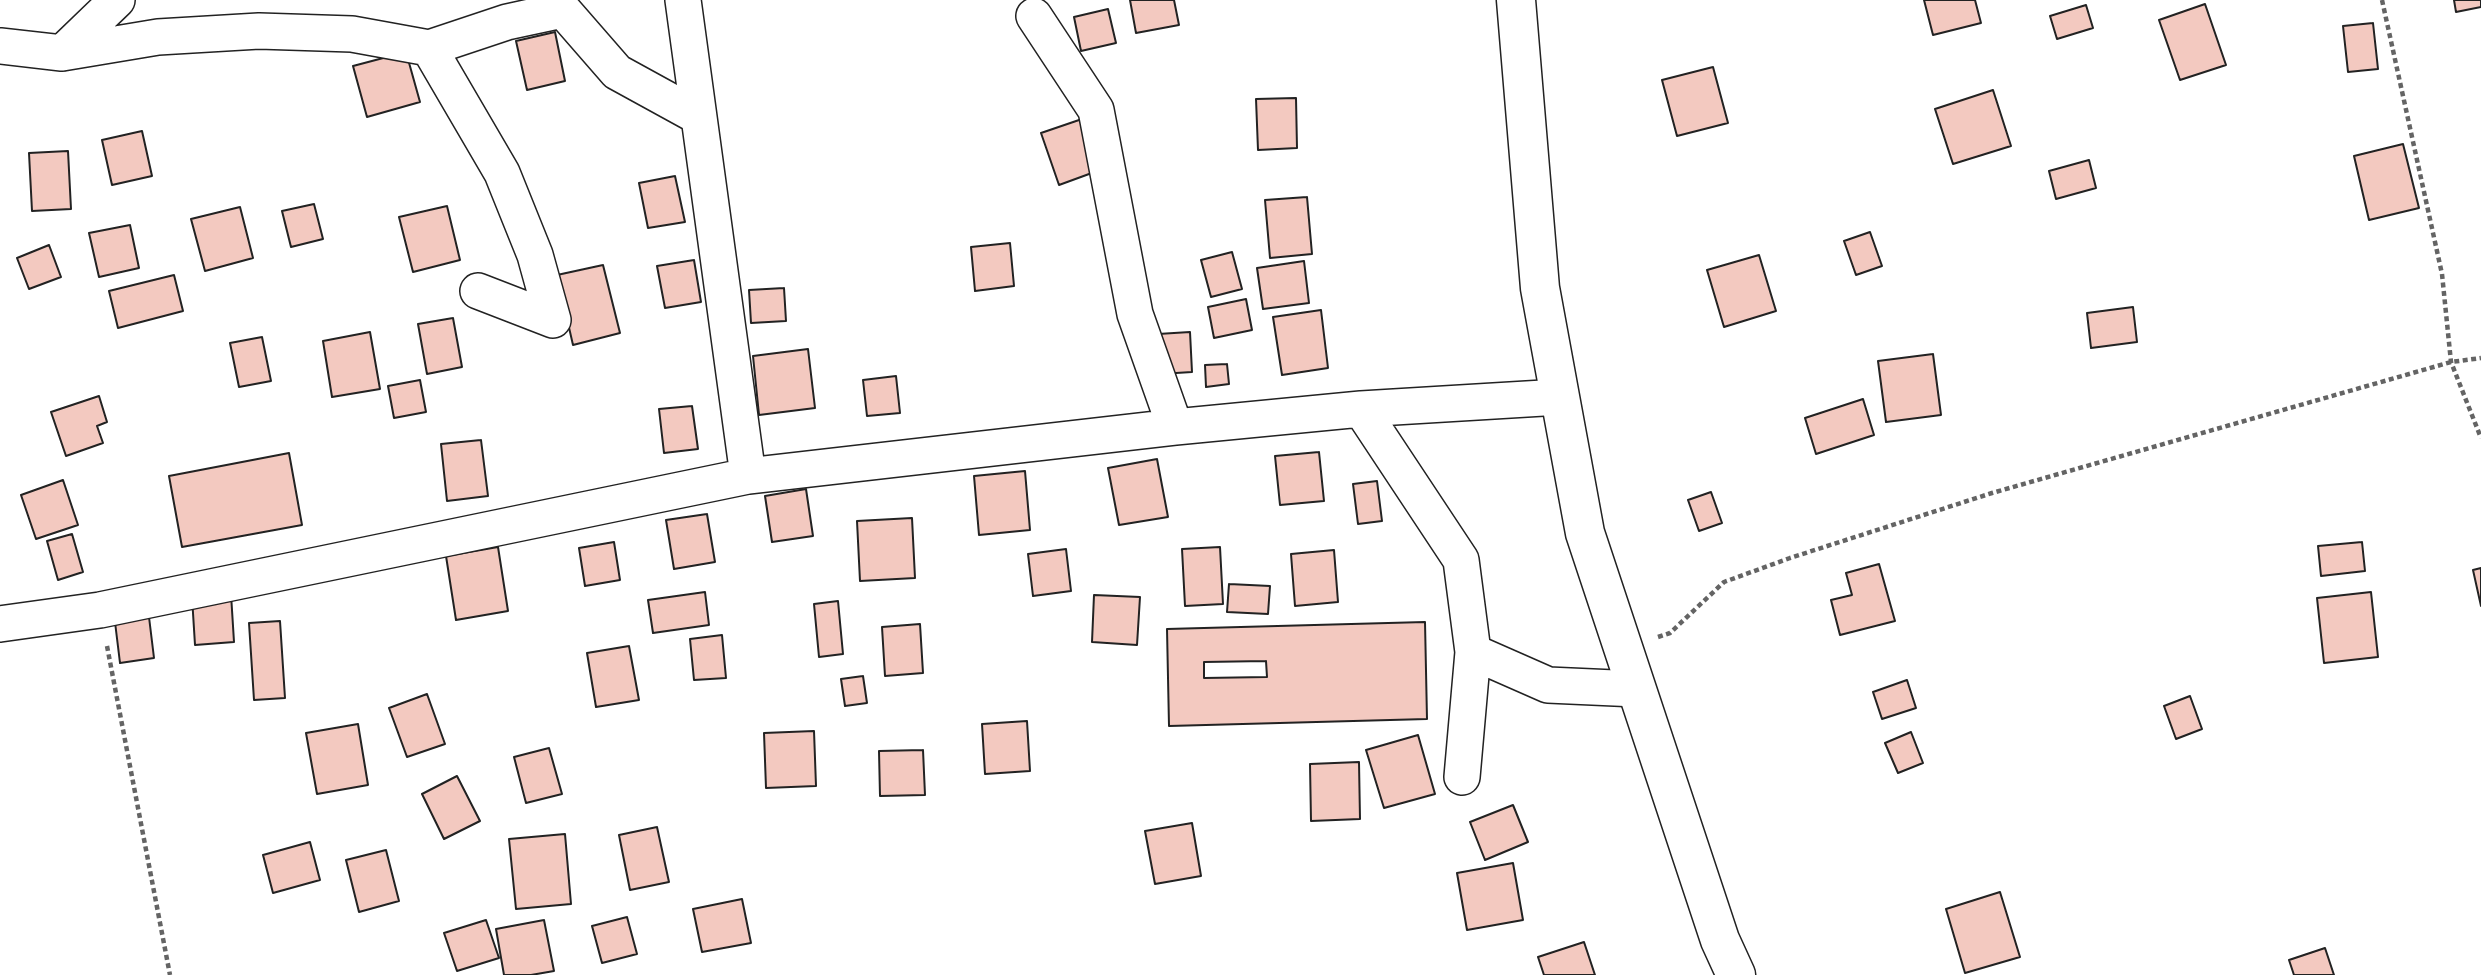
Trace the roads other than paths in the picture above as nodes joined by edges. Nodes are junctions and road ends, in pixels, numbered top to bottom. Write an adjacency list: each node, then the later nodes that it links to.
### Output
1 (117, 0): 7 (street)
2 (683, 0): 8 (street)
3 (1516, 0): 10 (highway)
4 (1026, 5): 12 (street)
5 (0, 46): 7 (street)
6 (429, 48): 7 (street); 8 (street); 9 (street)
7 (62, 53)
8 (699, 117): 13 (street)
9 (478, 292)
10 (1560, 397): 11 (street); 16 (highway)
11 (1361, 409): 12 (street); 15 (street)
12 (1175, 427): 13 (street)
13 (748, 476): 14 (street)
14 (0, 624)
15 (1473, 652): 16 (street); 17 (street)
16 (1637, 689): 18 (highway)
17 (1462, 777)
18 (1736, 975)

